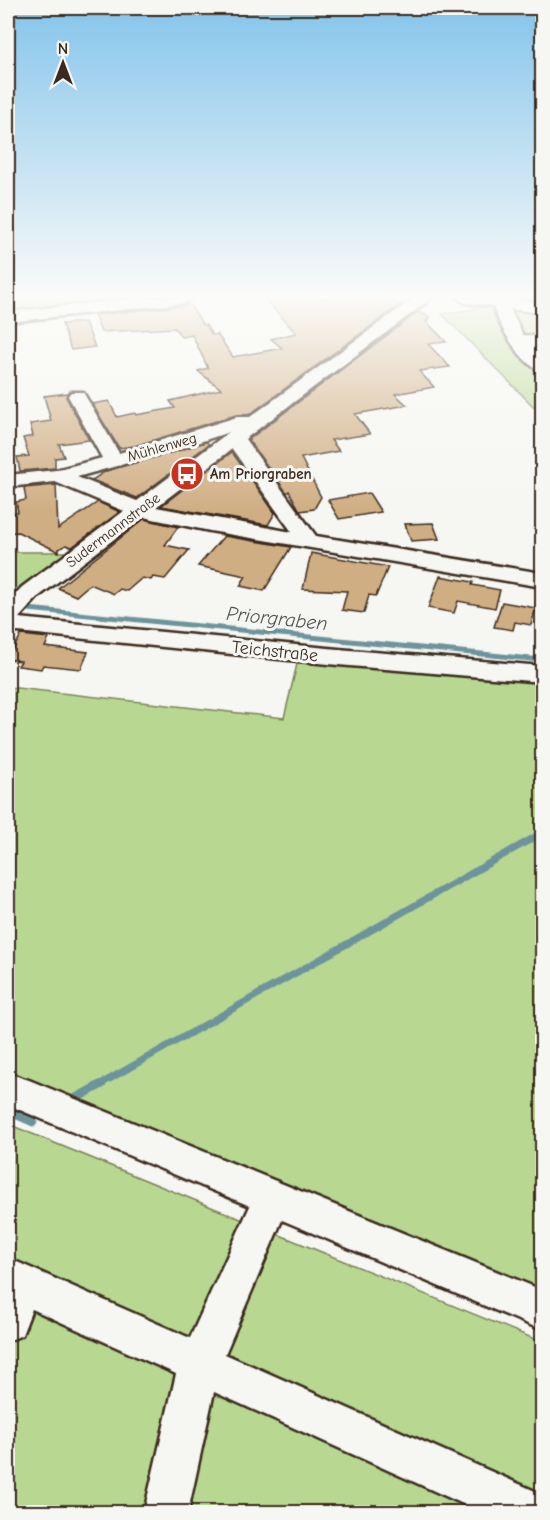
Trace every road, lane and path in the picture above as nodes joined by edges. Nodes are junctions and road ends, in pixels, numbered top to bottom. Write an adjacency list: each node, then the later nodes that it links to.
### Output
1 (327, 369): 3 (street, Sudermannstraße)
2 (77, 396): 5 (street)
3 (266, 414): 4 (street, Sudermannstraße); 5 (street, Mühlenweg)
4 (234, 438): 8 (street, Sudermannstraße); 9 (street)
5 (114, 461): 6 (street, Mühlenweg)
6 (57, 476): 7 (street, Mühlenweg); 8 (street, Mühlenweg)
7 (8, 481)
8 (140, 510): 9 (street); 11 (street, Sudermannstraße)
9 (309, 541): 10 (street)
10 (543, 580)
11 (8, 615)
12 (8, 624): 13 (street, Teichstraße)
13 (543, 674)
14 (8, 1089): 15 (street)
15 (272, 1198): 17 (street); 18 (street)
16 (12, 1294): 18 (street)
17 (543, 1310)
18 (200, 1365): 19 (street); 20 (street)
19 (166, 1512)
20 (531, 1512)

